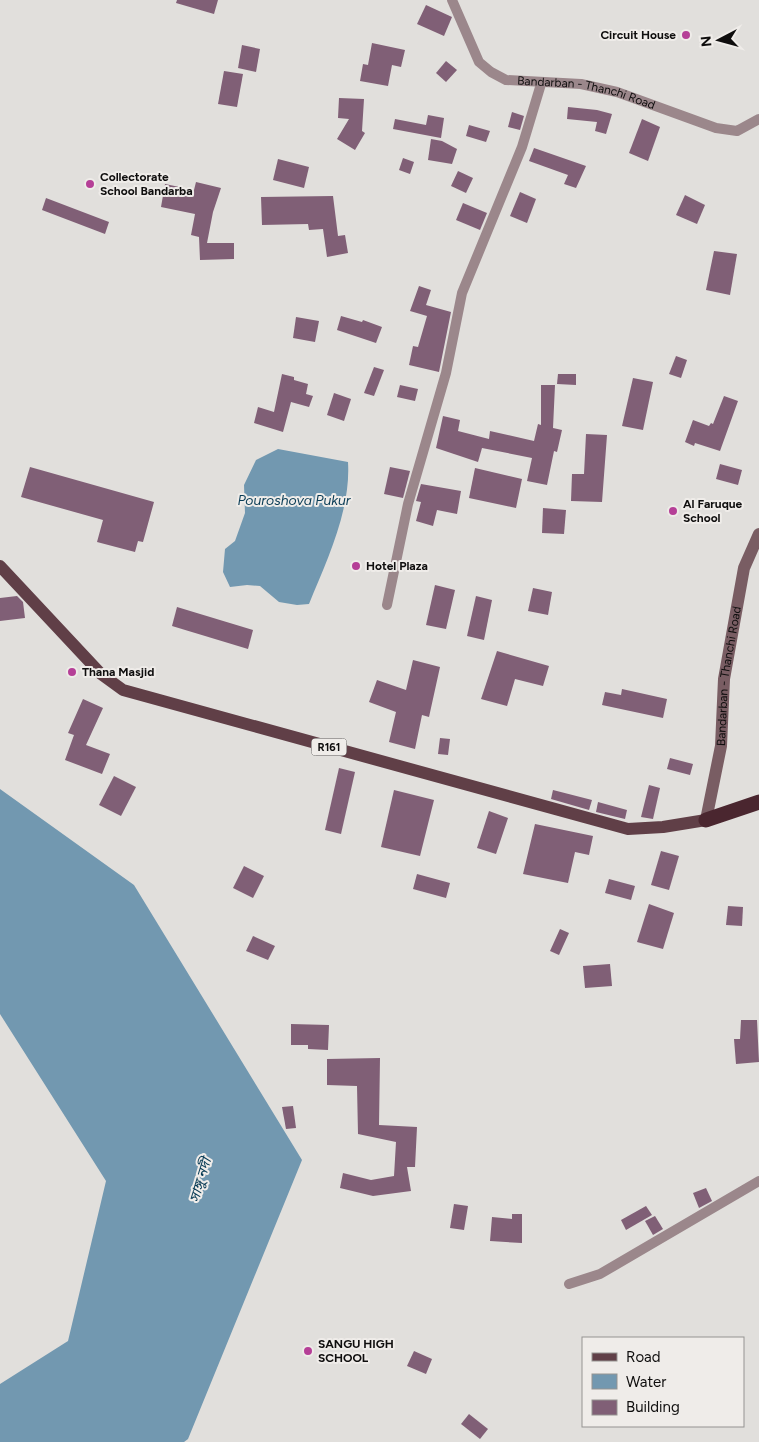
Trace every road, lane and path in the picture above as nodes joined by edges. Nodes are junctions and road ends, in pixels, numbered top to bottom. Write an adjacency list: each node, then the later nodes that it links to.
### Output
1 (452, 0): 2 (street, Bandarban - Thanchi Road)
2 (541, 84): 3 (street, Bandarban - Thanchi Road); 6 (street)
3 (759, 119)
4 (759, 534): 8 (main road, Bandarban - Thanchi Road)
5 (0, 566): 8 (main road, R161)
6 (387, 605)
7 (759, 802): 8 (highway)
8 (706, 820)
9 (759, 1181): 10 (street)
10 (569, 1284)

